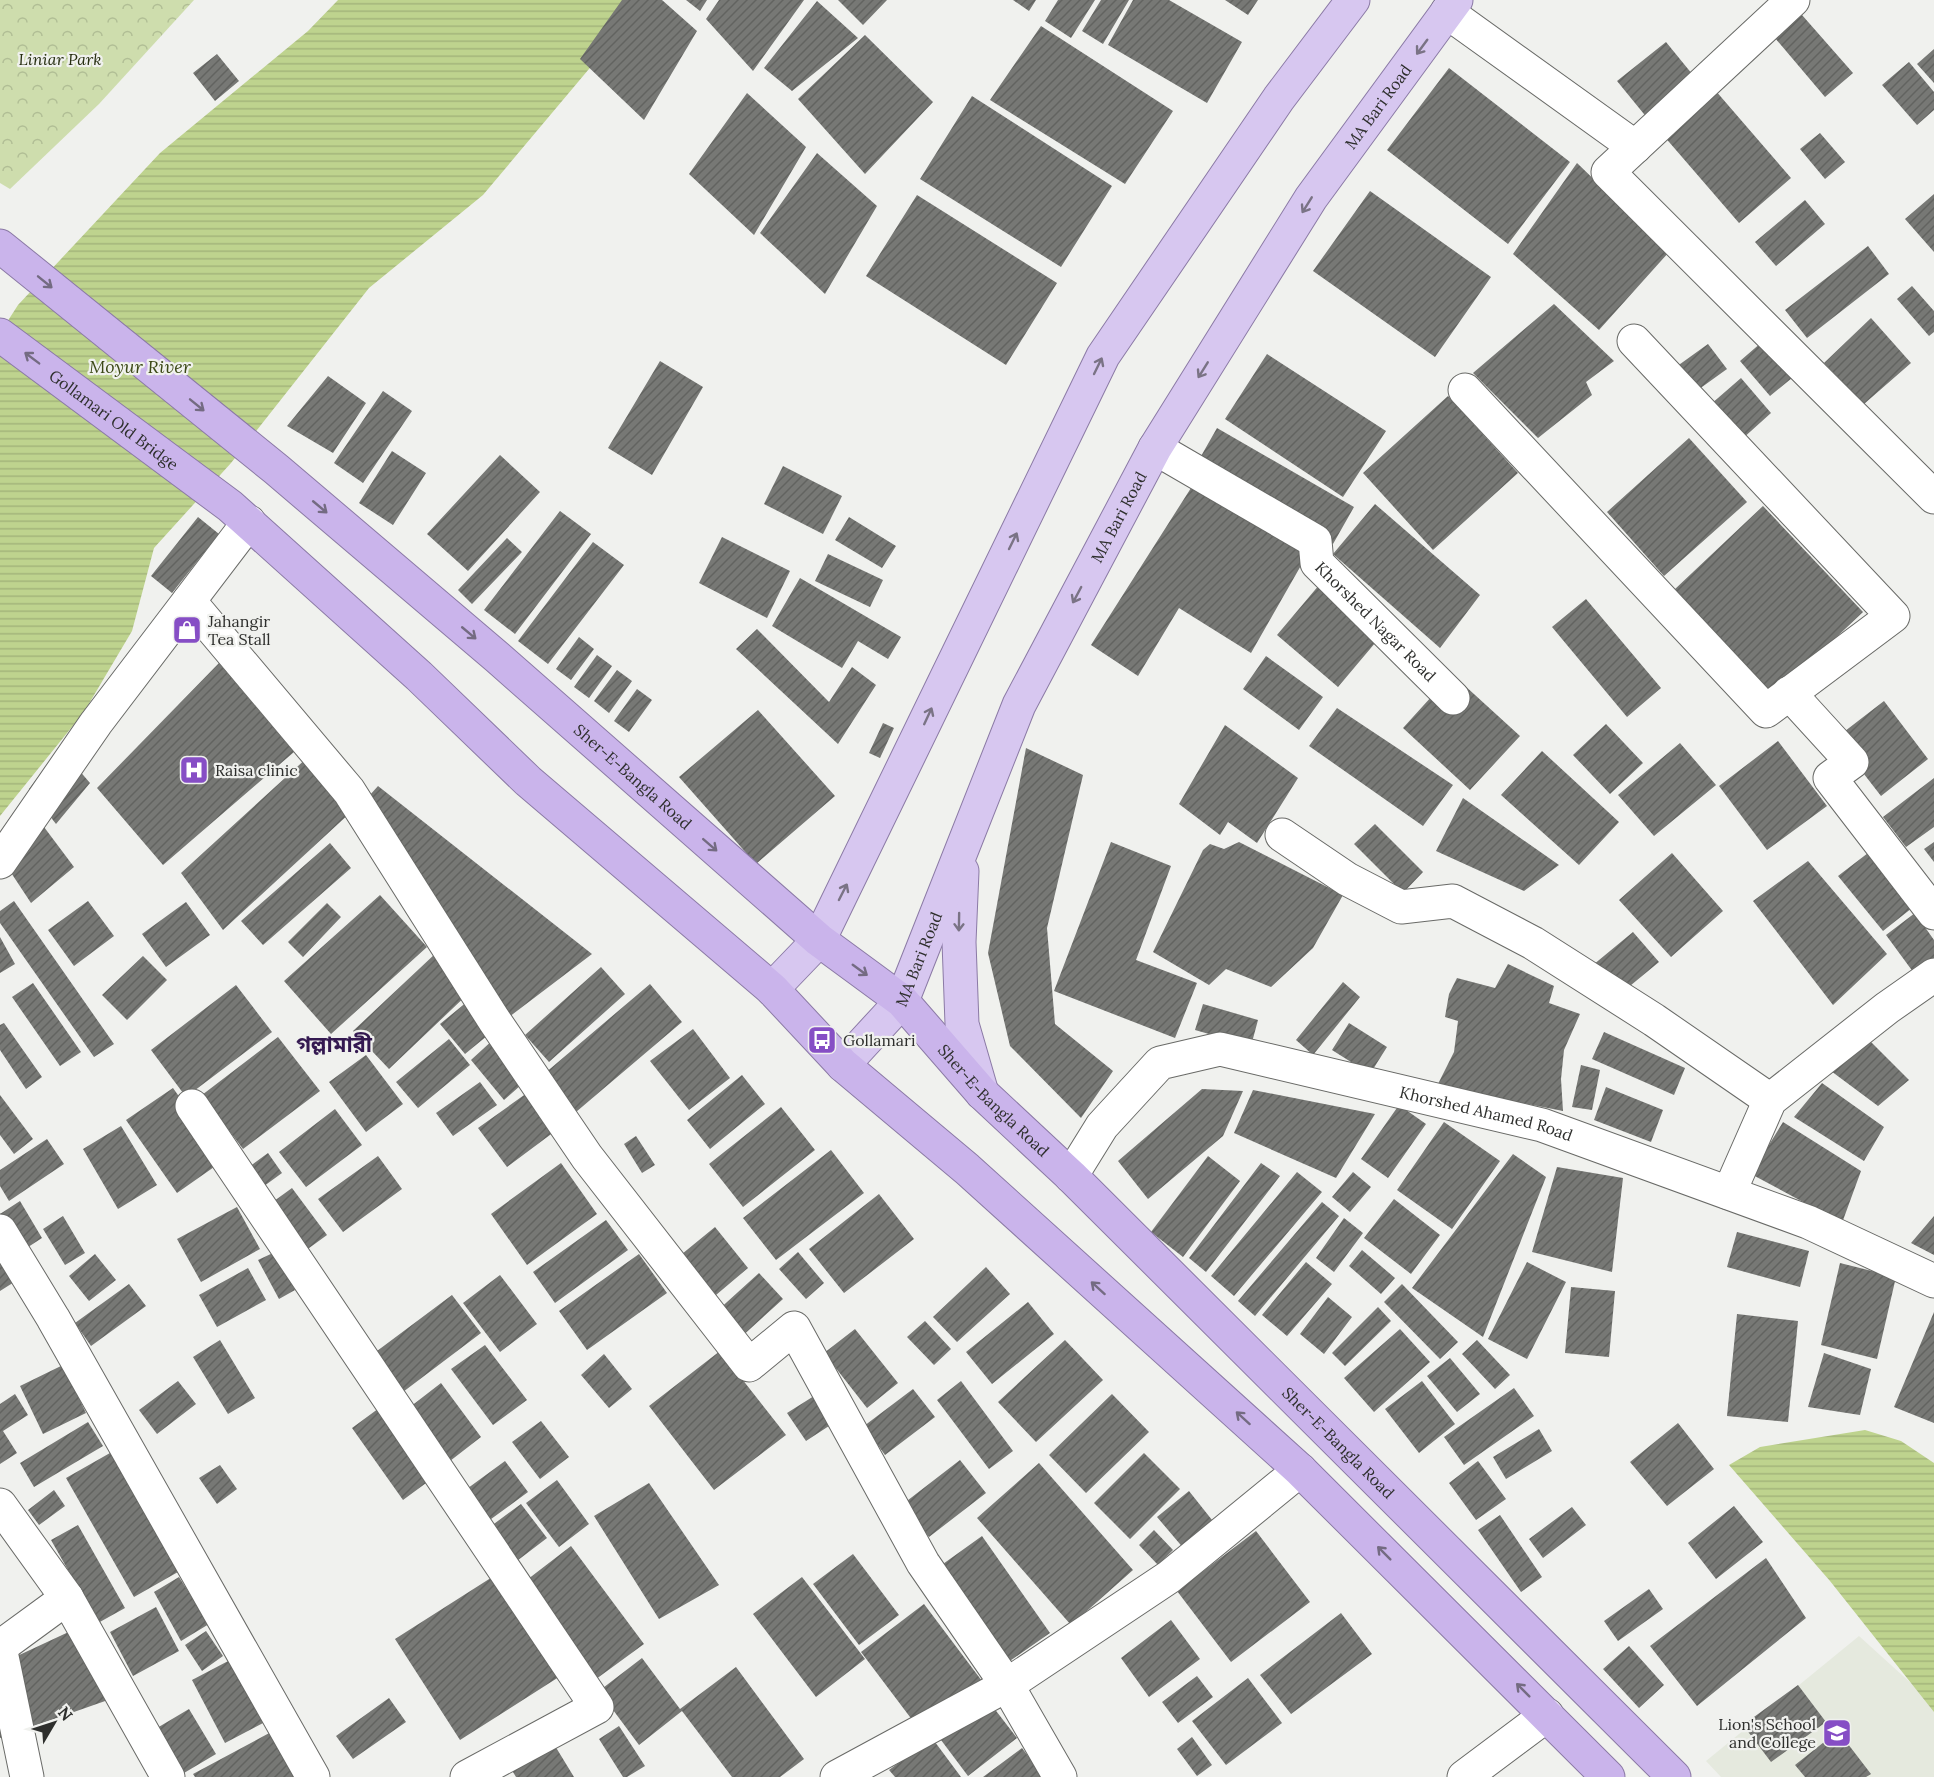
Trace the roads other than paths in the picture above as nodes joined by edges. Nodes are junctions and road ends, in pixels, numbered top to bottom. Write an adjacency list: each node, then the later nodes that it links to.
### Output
1 (1353, 0): 19 (main road, one-way to 1)
2 (1793, 0): 4 (street)
3 (1452, 6): 4 (street); 9 (main road, MA Bari Road, one-way to 9)
4 (1635, 147): 10 (street)
5 (0, 246): 19 (highway, Sher-E-Bangla Road, one-way to 19)
6 (0, 335): 11 (highway, Gollamari Old Bridge, one-way to 6)
7 (1635, 341): 13 (street)
8 (1465, 390): 13 (street)
9 (1155, 448): 14 (street, Khorshed Nagar Road); 16 (main road, MA Bari Road, one-way to 16)
10 (1934, 497)
11 (240, 514): 12 (street); 21 (highway)
12 (189, 602): 17 (street); 35 (street)
13 (1789, 693): 18 (street)
14 (1453, 698)
15 (1282, 835): 25 (street)
16 (963, 842): 22 (main road, MA Bari Road); 24 (main road, one-way to 24)
17 (0, 862)
18 (1934, 913)
19 (819, 940): 21 (main road); 22 (highway, Sher-E-Bangla Road, one-way to 22)
20 (1934, 975): 25 (street)
21 (772, 989): 23 (highway)
22 (902, 1001): 23 (main road, MA Bari Road); 24 (highway, Sher-E-Bangla Road)
23 (843, 1065): 31 (highway, one-way to 23)
24 (982, 1093): 27 (highway, Sher-E-Bangla Road)
25 (1770, 1100): 28 (street)
26 (192, 1106): 41 (street)
27 (1071, 1176): 28 (street, Khorshed Ahamed Road); 36 (highway, Sher-E-Bangla Road)
28 (1729, 1193): 30 (street, Khorshed Ahamed Road)
29 (0, 1231): 40 (street)
30 (1934, 1281)
31 (1300, 1470): 35 (street); 37 (highway, one-way to 31)
32 (0, 1505): 33 (street)
33 (68, 1598): 34 (street); 39 (street)
34 (0, 1647): 38 (street)
35 (1007, 1685): 42 (street); 43 (street)
36 (1583, 1686): 37 (highway); 46 (highway, Sher-E-Bangla Road)
37 (1547, 1715): 44 (street); 45 (highway)
38 (27, 1777)
39 (168, 1777)
40 (312, 1777)
41 (467, 1777)
42 (837, 1777)
43 (1060, 1777)
44 (1464, 1777)
45 (1608, 1777)
46 (1674, 1777)

